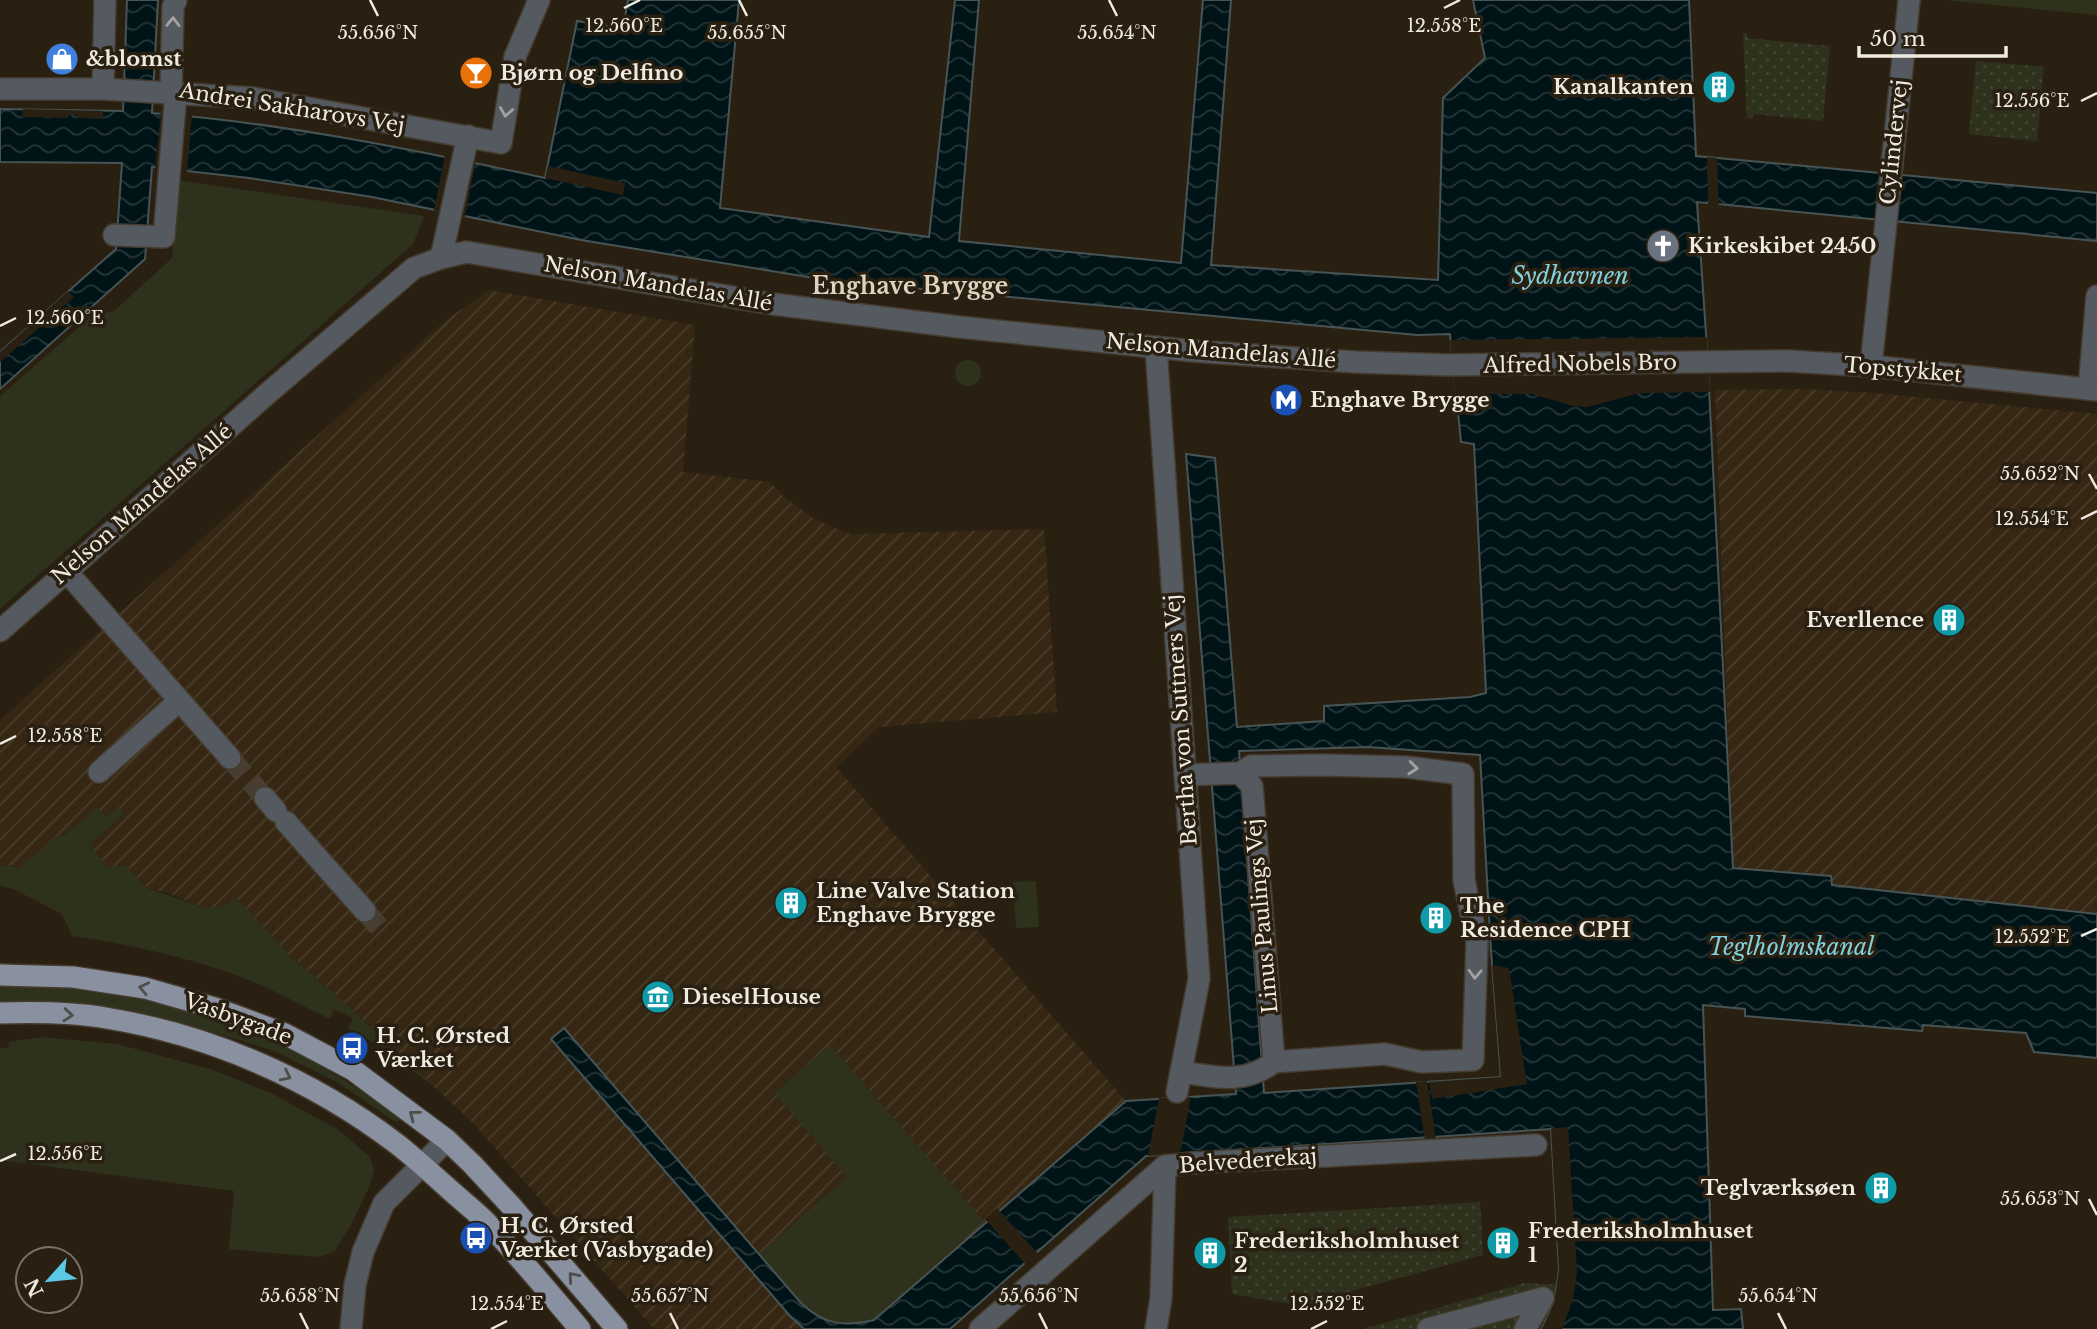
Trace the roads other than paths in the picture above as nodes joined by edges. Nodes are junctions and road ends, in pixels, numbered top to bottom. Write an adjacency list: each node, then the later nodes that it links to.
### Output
1 (105, 0): 6 (street)
2 (176, 0): 7 (street, Andrei Sakharovs Vej, one-way to 2)
3 (539, 0): 8 (street, Andrei Sakharovs Vej, one-way to 8)
4 (1909, 1): 15 (street, Cylindervej)
5 (0, 89): 6 (street)
6 (112, 90): 7 (street)
7 (169, 98): 8 (street, Andrei Sakharovs Vej); 9 (street)
8 (465, 147): 10 (street)
9 (114, 235)
10 (441, 258): 12 (street, Nelson Mandelas Allé); 17 (street, Nelson Mandelas Allé)
11 (2097, 296): 16 (street)
12 (1156, 347): 14 (street, Nelson Mandelas Allé); 23 (street, Bertha von Suttners Vej)
13 (1708, 363): 14 (street, Alfred Nobels Bro); 15 (street, Topstykket)
14 (1452, 365)
15 (1871, 366): 16 (street, Topstykket)
16 (2093, 389)
17 (66, 571): 18 (street, Nelson Mandelas Allé); 19 (street)
18 (0, 631)
19 (179, 701): 20 (street); 21 (street)
20 (230, 758)
21 (99, 772)
22 (1240, 773): 23 (street); 28 (street, Linus Paulings Vej); 28 (street, one-way to 28)
23 (1185, 775): 28 (street, Bertha von Suttners Vej)
24 (276, 810): 25 (street)
25 (365, 911)
26 (0, 975): 29 (main road, Vasbygade, one-way to 26)
27 (0, 1013): 31 (main road, Vasbygade, one-way to 31)
28 (1268, 1067)
29 (447, 1140): 31 (street); 35 (main road, Vasbygade, one-way to 29)
30 (1535, 1145): 32 (street, Belvederekaj)
31 (422, 1165): 33 (street); 34 (main road, Vasbygade)
32 (1165, 1166): 36 (street, Belvederekaj); 37 (street)
33 (351, 1329)
34 (580, 1329)
35 (617, 1329)
36 (980, 1329)
37 (1156, 1329)
38 (1428, 1329): 39 (street)
39 (1525, 1329)

